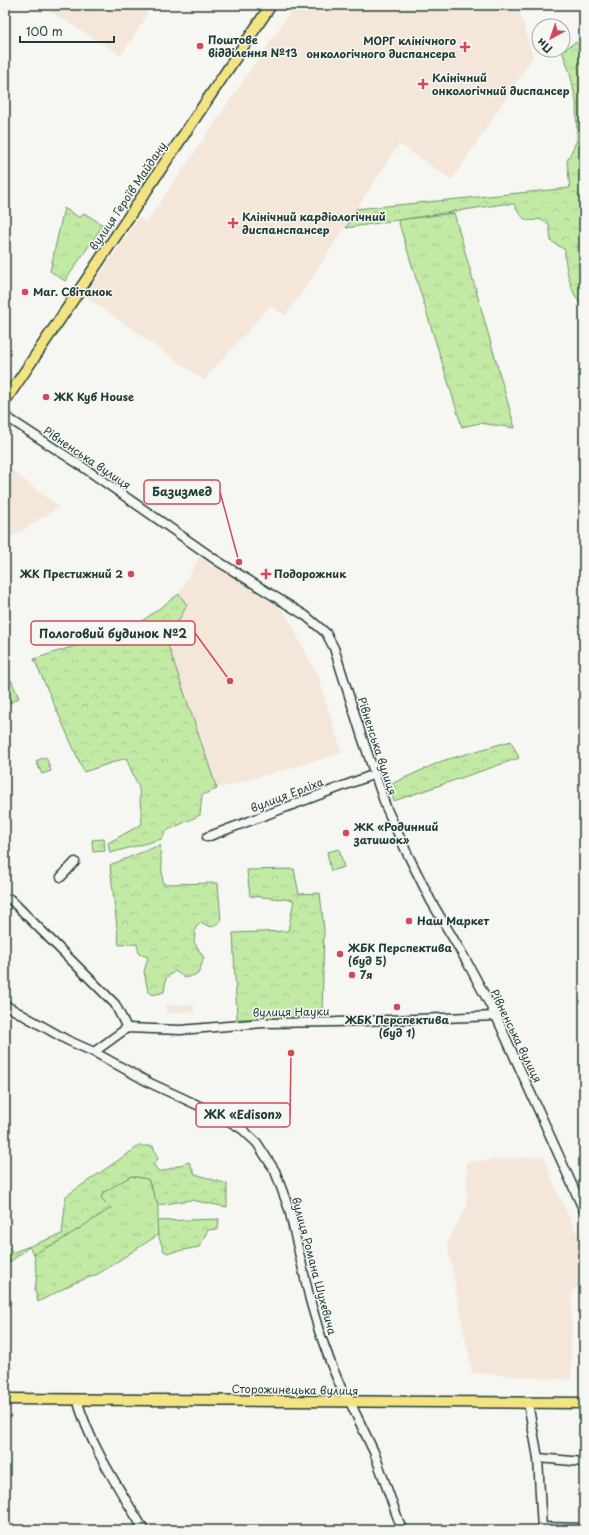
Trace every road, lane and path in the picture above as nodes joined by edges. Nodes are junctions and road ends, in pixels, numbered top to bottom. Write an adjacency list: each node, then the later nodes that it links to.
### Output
1 (271, 5): 2 (main road, вулиця Героїв Майдану)
2 (5, 401)
3 (5, 416): 4 (street, Рівненська вулиця)
4 (375, 774): 5 (street, вулиця Ерліха); 10 (street, Рівненська вулиця)
5 (207, 837)
6 (75, 862): 7 (street)
7 (61, 877)
8 (10, 899): 11 (street)
9 (5, 1005): 12 (street, вулиця Романа Шухевича)
10 (496, 1016): 11 (street, вулиця Науки); 13 (street, Рівненська вулиця)
11 (127, 1028): 12 (street)
12 (94, 1052): 16 (street, вулиця Романа Шухевича)
13 (584, 1211)
14 (5, 1399): 15 (main road, Сторожинецька вулиця)
15 (77, 1399): 16 (main road, Сторожинецька вулиця); 23 (street)
16 (350, 1402): 17 (main road, Сторожинецька вулиця); 24 (street, вулиця Романа Шухевича)
17 (528, 1403): 18 (main road, Сторожинецька вулиця); 19 (street)
18 (584, 1403)
19 (538, 1458): 20 (street); 22 (street)
20 (584, 1462)
21 (584, 1528): 22 (street)
22 (542, 1529)
23 (144, 1530)
24 (402, 1530)

